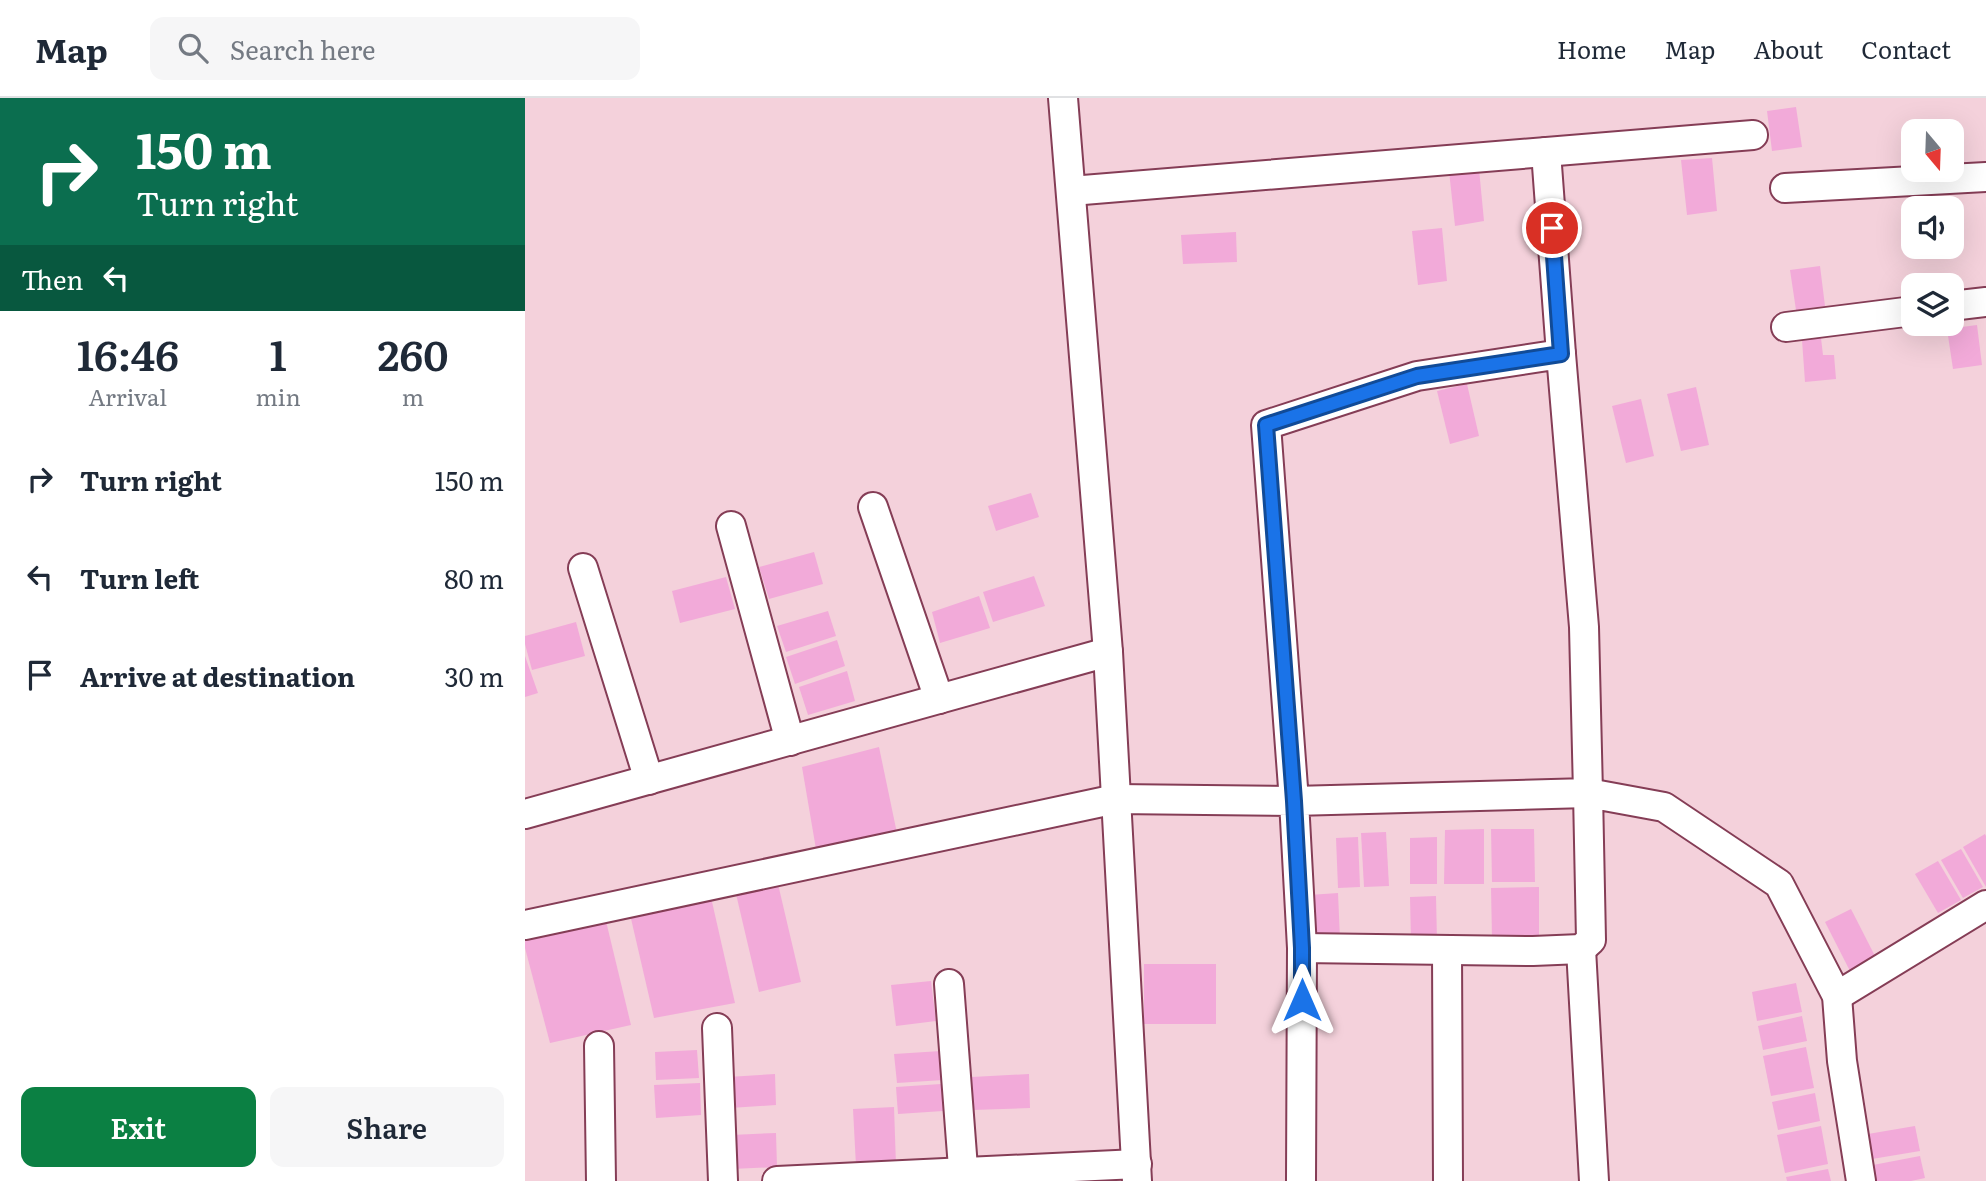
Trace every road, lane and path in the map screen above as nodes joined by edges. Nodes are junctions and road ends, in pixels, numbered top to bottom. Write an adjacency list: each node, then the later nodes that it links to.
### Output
1 (1063, 98): 6 (street)
2 (1753, 135): 3 (street)
3 (1546, 152): 6 (street); 11 (street)
4 (1986, 177): 5 (street)
5 (1785, 188)
6 (1071, 191): 15 (street)
7 (1986, 302): 8 (street)
8 (1964, 305)
9 (1901, 313): 10 (street)
10 (1786, 327)
11 (1561, 354): 19 (street); 21 (street)
12 (873, 507): 16 (street)
13 (731, 526): 17 (street)
14 (583, 568): 18 (street)
15 (1108, 652): 16 (street); 20 (street)
16 (939, 699): 17 (street)
17 (790, 741): 18 (street)
18 (649, 780): 22 (street)
19 (1588, 793): 21 (street); 26 (street); 29 (street)
20 (1116, 799): 21 (street); 24 (street); 32 (street)
21 (1294, 801): 25 (street)
22 (525, 814)
23 (1986, 905): 29 (street)
24 (525, 925)
25 (1302, 948): 27 (street); 37 (street)
26 (1581, 949): 27 (street); 39 (street)
27 (1447, 950): 38 (street)
28 (949, 984): 33 (street)
29 (1837, 996): 40 (street)
30 (717, 1028): 35 (street)
31 (599, 1046): 34 (street)
32 (1137, 1172): 33 (street)
33 (964, 1177): 36 (street)
34 (601, 1181)
35 (723, 1181)
36 (777, 1181)
37 (1301, 1181)
38 (1448, 1181)
39 (1594, 1181)
40 (1861, 1181)

